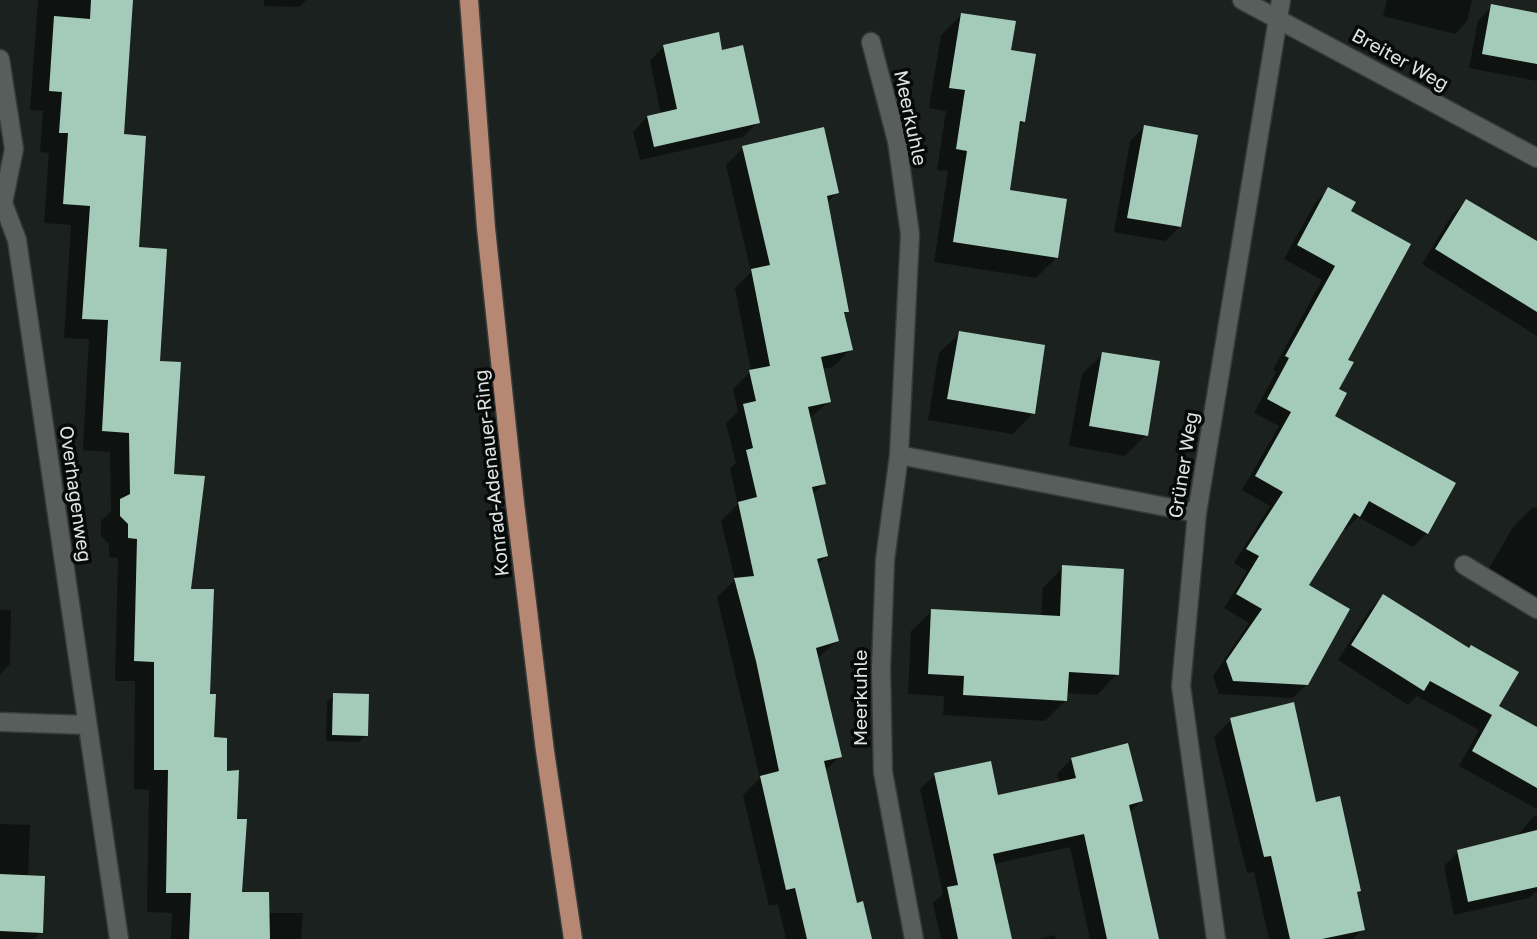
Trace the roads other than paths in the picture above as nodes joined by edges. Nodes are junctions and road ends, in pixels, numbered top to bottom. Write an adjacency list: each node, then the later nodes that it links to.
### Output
1 (469, 0): 15 (main road, Konrad-Adenauer-Ring)
2 (1242, 0): 3 (street, Breiter Weg)
3 (1279, 8): 6 (street, Breiter Weg); 9 (street, Grüner Weg)
4 (871, 42): 8 (street, Meerkuhle)
5 (0, 59): 7 (street, Overhagenweg)
6 (1537, 158)
7 (1, 203): 13 (street, Overhagenweg)
8 (899, 455): 9 (street); 16 (street, Meerkuhle)
9 (1196, 513): 17 (street, Grüner Weg)
10 (1464, 565): 11 (street)
11 (1537, 609)
12 (0, 722): 13 (street)
13 (87, 724): 14 (street, Overhagenweg)
14 (119, 939)
15 (573, 939)
16 (914, 939)
17 (1216, 939)

